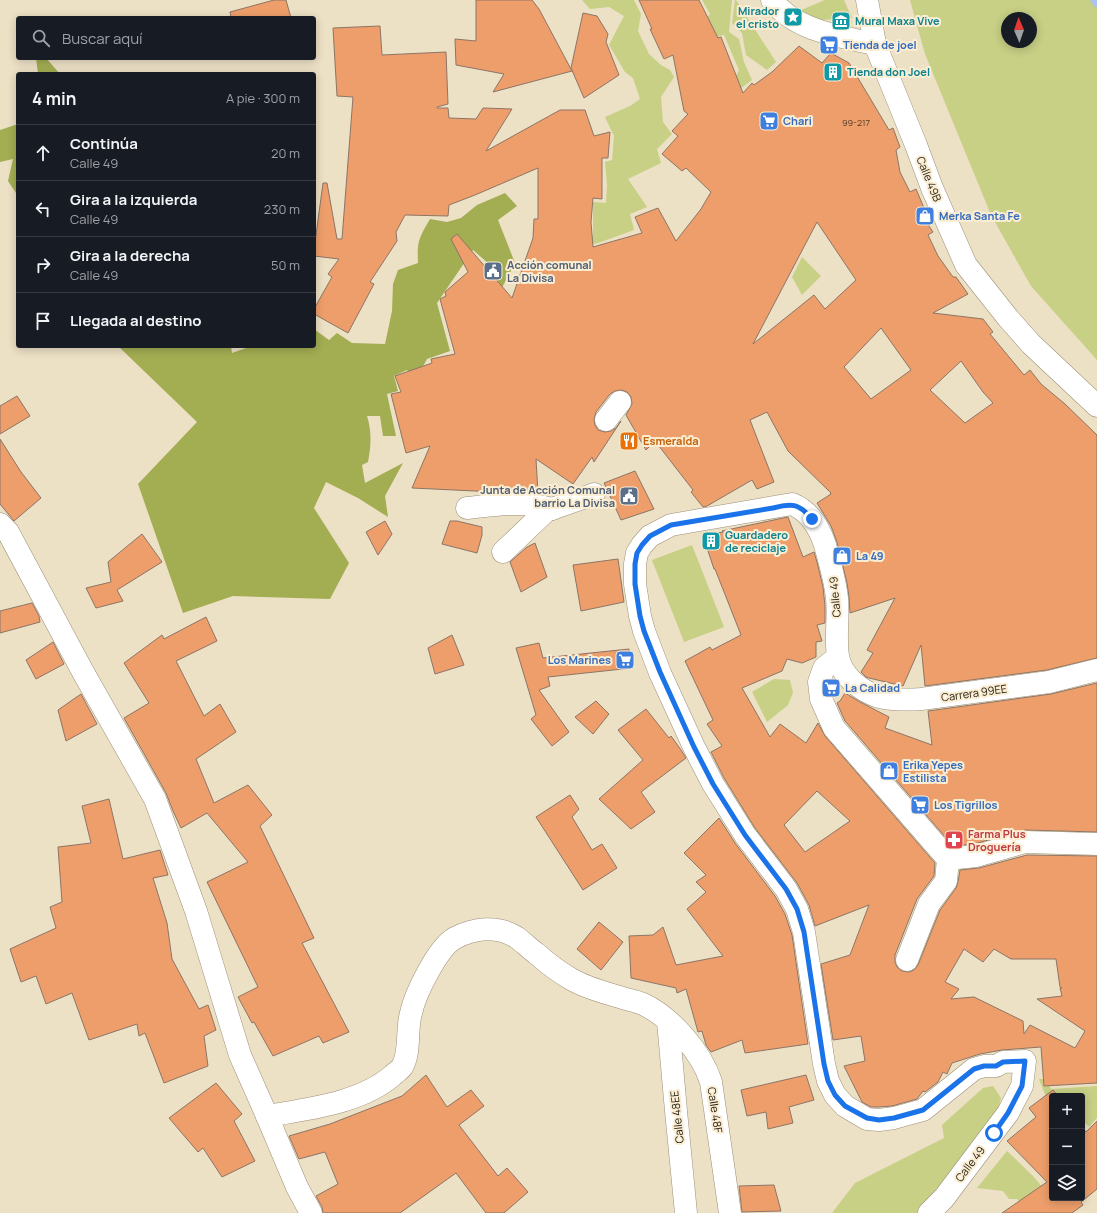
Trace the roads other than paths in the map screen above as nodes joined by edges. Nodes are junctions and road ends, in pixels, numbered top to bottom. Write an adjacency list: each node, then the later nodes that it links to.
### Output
1 (772, 0): 3 (street)
2 (867, 0): 3 (street, Calle 49B)
3 (875, 44): 5 (street, Calle 49B)
4 (620, 402): 6 (street)
5 (1097, 406)
6 (606, 420)
7 (594, 494): 9 (street)
8 (467, 508): 9 (street)
9 (552, 509): 11 (street)
10 (0, 524): 19 (street)
11 (503, 552)
12 (838, 657): 14 (street, Calle 49); 16 (street); 20 (street, Calle 49)
13 (1097, 670): 14 (street, Carrera 99EE)
14 (854, 683)
15 (1097, 844): 16 (street)
16 (948, 859): 17 (street)
17 (907, 960)
18 (668, 1021): 19 (street, Calle 48F); 22 (street, Calle 48EE); 23 (street, Calle 48F)
19 (268, 1116): 21 (street)
20 (938, 1208)
21 (311, 1213)
22 (686, 1213)
23 (730, 1213)

